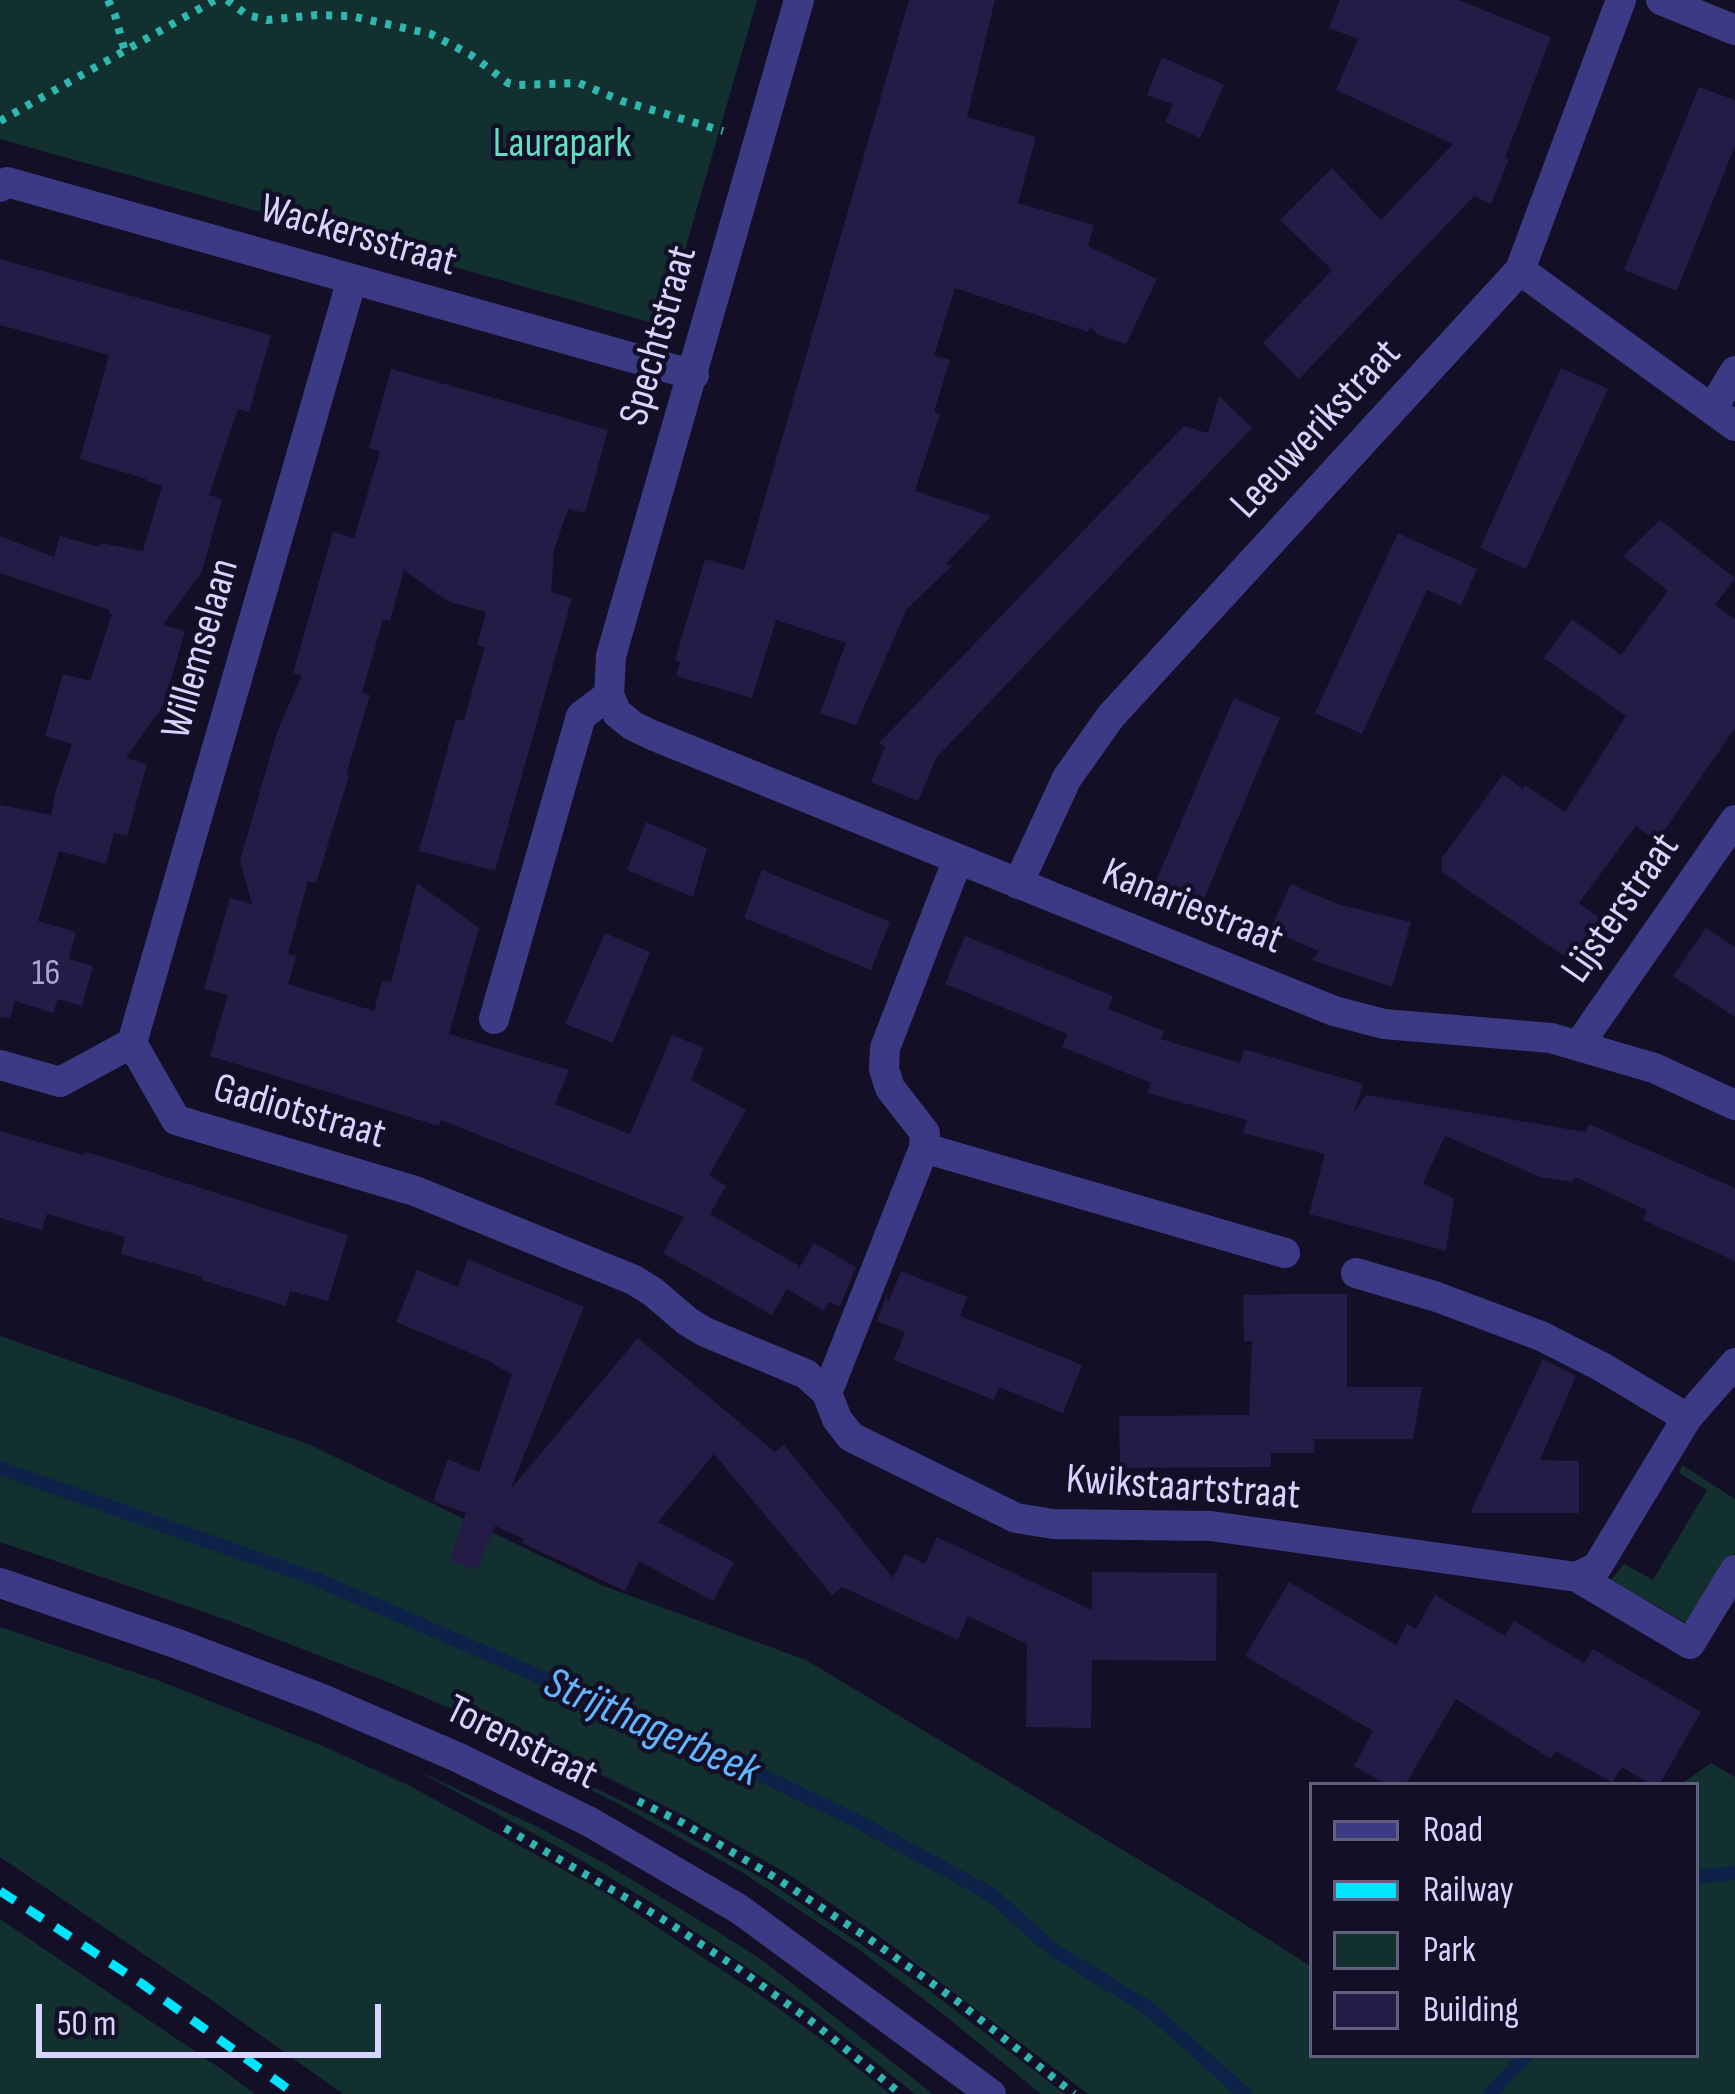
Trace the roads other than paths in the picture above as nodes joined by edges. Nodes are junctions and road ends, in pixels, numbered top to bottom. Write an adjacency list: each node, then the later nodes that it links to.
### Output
1 (799, 0): 9 (street, Spechtstraat)
2 (1621, 0): 6 (street, Leeuwerikstraat)
3 (1661, 0): 4 (street)
4 (1735, 30)
5 (0, 187): 7 (street, Wackersstraat)
6 (1520, 270): 10 (street); 14 (street, Leeuwerikstraat)
7 (352, 279): 9 (street, Wackersstraat); 16 (street, Willemselaan)
8 (1735, 371): 10 (street)
9 (694, 375): 11 (street, Spechtstraat)
10 (1723, 418)
11 (609, 695): 13 (street, Kanariestraat); 15 (street)
12 (1735, 820): 17 (street, Lijsterstraat)
13 (958, 859): 14 (street, Kanariestraat); 20 (street)
14 (1018, 884): 17 (street, Kanariestraat)
15 (494, 1019)
16 (132, 1042): 18 (street); 21 (street, Gadiotstraat)
17 (1578, 1046): 19 (street, Kanariestraat)
18 (0, 1065)
19 (1735, 1105)
20 (924, 1148): 22 (street); 25 (street)
21 (416, 1191): 25 (street, Kwikstaartstraat)
22 (1285, 1253)
23 (1356, 1273): 26 (street)
24 (1735, 1363): 26 (street)
25 (827, 1393): 28 (street, Kwikstaartstraat)
26 (1687, 1418): 28 (street)
27 (1735, 1570): 28 (street, Kwikstaartstraat)
28 (1577, 1577)
29 (0, 1583): 30 (street, Torenstraat)
30 (969, 2083): 31 (street, Torenstraat)
31 (991, 2094)

